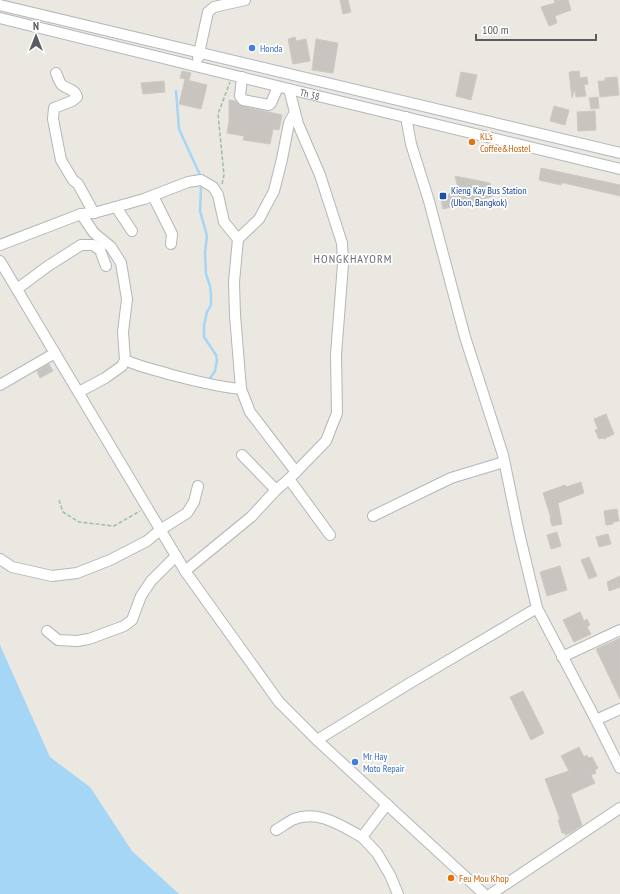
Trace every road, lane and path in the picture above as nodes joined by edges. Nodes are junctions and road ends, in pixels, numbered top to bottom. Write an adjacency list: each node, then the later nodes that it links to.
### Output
1 (1, 0): 4 (street)
2 (245, 0): 3 (street)
3 (214, 3): 6 (street)
4 (0, 5): 6 (street, Th 38)
5 (0, 18): 7 (street, Th 38)
6 (200, 52): 7 (street); 14 (street, Th 38)
7 (196, 66): 9 (street, Th 38)
8 (56, 73): 19 (street)
9 (237, 76): 10 (street, Th 38); 10 (street); 16 (path)
10 (278, 87): 11 (street, Th 38)
11 (289, 89): 12 (street); 13 (street, Th 38)
12 (295, 112): 22 (street); 35 (street)
13 (406, 117): 15 (street, Th 38); 34 (street)
14 (620, 153)
15 (620, 169)
16 (218, 195): 17 (street); 22 (street)
17 (153, 196): 18 (street); 23 (street)
18 (116, 207): 19 (street); 21 (street)
19 (94, 213): 20 (street)
20 (81, 214): 24 (street); 29 (street)
21 (132, 231)
22 (238, 239): 31 (street)
23 (171, 244)
24 (0, 245)
25 (0, 261): 27 (street)
26 (106, 266): 27 (street)
27 (17, 289): 28 (street)
28 (55, 353): 30 (street); 32 (street)
29 (125, 360): 31 (street); 32 (street)
30 (0, 386)
31 (241, 389): 35 (street)
32 (79, 392): 39 (street)
33 (242, 456): 37 (street)
34 (504, 462): 40 (street); 46 (street)
35 (293, 475): 37 (street); 42 (street)
36 (198, 486): 41 (street)
37 (276, 490): 45 (street)
38 (59, 500): 39 (path)
39 (146, 507): 41 (street)
40 (372, 516)
41 (160, 530): 43 (street); 44 (street)
42 (330, 535)
43 (176, 556): 45 (street); 48 (street)
44 (0, 559)
45 (185, 571): 52 (street)
46 (537, 608): 49 (street); 52 (street)
47 (620, 630): 49 (street)
48 (47, 631)
49 (562, 656): 51 (street)
50 (620, 709): 51 (street)
51 (596, 720): 53 (street)
52 (317, 740): 54 (street)
53 (620, 768)
54 (387, 804): 57 (street); 59 (street)
55 (620, 808): 60 (street)
56 (276, 830): 57 (street)
57 (362, 837): 58 (street)
58 (398, 894)
59 (484, 894)
60 (491, 894)

